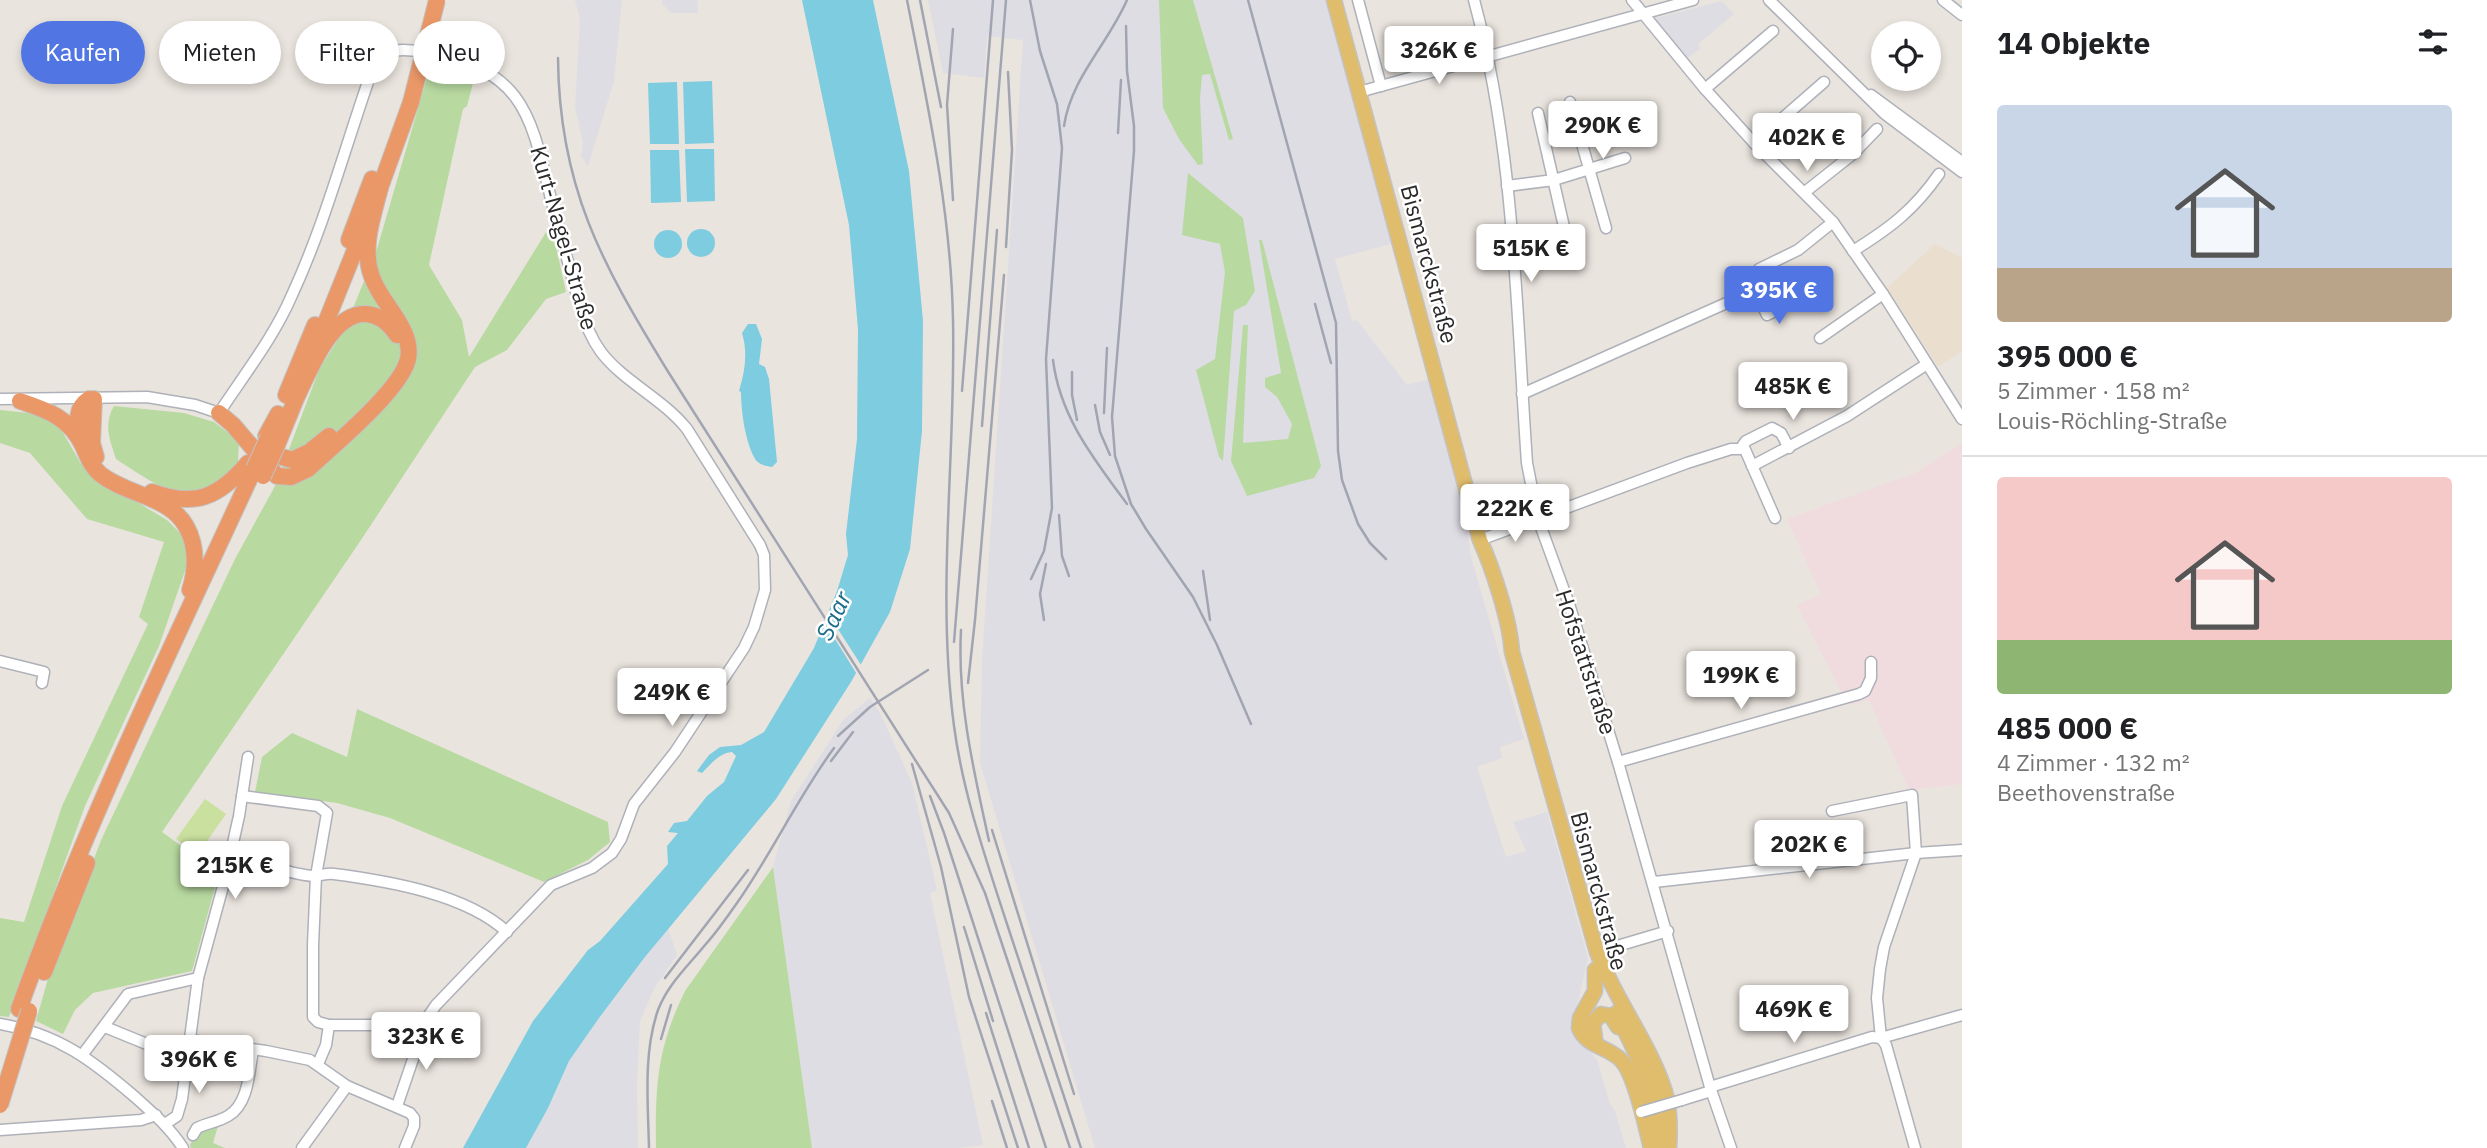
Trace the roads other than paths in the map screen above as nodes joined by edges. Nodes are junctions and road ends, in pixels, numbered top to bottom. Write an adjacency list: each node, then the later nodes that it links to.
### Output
1 (426, 0): 19 (highway)
2 (437, 0): 19 (highway, bridge)
3 (1334, 0): 18 (main road, Bismarckstraße)
4 (1358, 0): 15 (street)
5 (1474, 0): 13 (street, Hofstattstraße)
6 (1632, 0): 10 (street)
7 (1693, 0): 10 (street)
8 (1769, 0): 16 (street)
9 (1943, 0): 11 (street)
10 (1642, 15): 13 (street); 17 (street)
11 (1962, 15)
12 (1773, 31): 17 (street)
13 (1489, 56): 15 (street); 30 (street, Hofstattstraße)
14 (1824, 82): 23 (street)
15 (1381, 86): 18 (street)
16 (1857, 86): 25 (street); 27 (street)
17 (1705, 89): 23 (street)
18 (1359, 92): 57 (main road, Bismarckstraße)
19 (405, 101): 31 (highway); 49 (highway)
20 (1570, 102): 26 (street)
21 (1538, 113): 29 (street)
22 (1877, 130): 32 (street)
23 (1754, 143): 32 (street)
24 (1625, 158): 26 (street)
25 (1962, 162)
26 (1590, 170): 29 (street); 34 (street)
27 (1962, 172)
28 (1939, 174): 36 (street)
29 (1555, 180): 30 (street); 35 (street)
30 (1507, 186): 42 (street, Hofstattstraße)
31 (380, 188): 43 (highway); 47 (highway)
32 (1805, 192): 33 (street)
33 (1833, 222): 36 (street); 37 (street)
34 (1606, 228)
35 (1567, 240)
36 (1853, 251): 39 (street)
37 (1767, 285): 38 (street); 38 (street)
38 (1755, 290): 42 (street)
39 (1883, 295): 40 (street); 41 (street)
40 (1820, 338)
41 (1927, 364): 48 (street); 51 (street)
42 (1522, 394): 56 (street, Hofstattstraße)
43 (297, 396): 47 (highway); 49 (highway)
44 (0, 399): 46 (street)
45 (91, 399): 46 (street); 47 (street); 50 (highway); 54 (highway)
46 (20, 401): 50 (highway)
47 (219, 413): 73 (street, Kurt-Nagel-Straße)
48 (1962, 419)
49 (270, 440): 54 (highway)
50 (82, 444): 58 (highway)
51 (1789, 447): 52 (street); 53 (street)
52 (1744, 449): 53 (street); 56 (street)
53 (1752, 466): 55 (street)
54 (255, 469): 58 (highway); 78 (highway)
55 (1775, 518)
56 (1538, 519): 57 (street); 63 (street, Hofstattstraße)
57 (1480, 540): 64 (main road, Bismarckstraße)
58 (175, 639): 78 (highway)
59 (0, 661): 61 (street)
60 (1871, 662): 63 (street)
61 (42, 683)
62 (248, 757): 65 (street)
63 (1618, 762): 71 (street, Hofstattstraße)
64 (1550, 787): 74 (main road, Bismarckstraße); 75 (main road, Bismarckstraße)
65 (242, 796): 70 (street); 76 (street)
66 (1832, 811): 68 (street)
67 (1962, 850): 68 (street)
68 (1916, 853): 71 (street); 84 (street)
69 (265, 865): 70 (street)
70 (316, 876): 73 (street); 81 (street)
71 (1654, 882): 72 (street, Hofstattstraße)
72 (1668, 931): 74 (street); 94 (street, Hofstattstraße)
73 (507, 932): 83 (street)
74 (1597, 952): 77 (main road, Bismarckstraße)
75 (1595, 970): 77 (main road, Bismarckstraße); 86 (main road)
76 (198, 978): 82 (street); 85 (street)
77 (1611, 998): 86 (main road); 88 (main road); 107 (main road)
78 (24, 1010): 92 (highway); 95 (highway, bridge)
79 (1962, 1015): 84 (street)
80 (0, 1024): 89 (street)
81 (329, 1024): 83 (street); 91 (street)
82 (105, 1027): 89 (street); 90 (street)
83 (424, 1028): 96 (street)
84 (1881, 1038): 94 (street); 109 (street)
85 (190, 1040): 87 (street); 90 (street)
86 (1599, 1043): 88 (main road); 97 (main road)
87 (253, 1050): 91 (street); 101 (street)
88 (1634, 1052): 106 (main road)
89 (83, 1054): 98 (street)
90 (186, 1060): 99 (street)
91 (318, 1064): 93 (street)
92 (0, 1069)
93 (347, 1086): 96 (street); 103 (street)
94 (1711, 1089): 97 (street, bridge); 108 (street, Hofstattstraße)
95 (0, 1105)
96 (397, 1106): 104 (street)
97 (1641, 1112): 105 (main road)
98 (156, 1115): 99 (street); 100 (street)
99 (165, 1124): 102 (street)
100 (4, 1129)
101 (193, 1135)
102 (183, 1148)
103 (302, 1148)
104 (405, 1148)
105 (1651, 1148)
106 (1658, 1148)
107 (1669, 1148)
108 (1731, 1148)
109 (1915, 1148)

